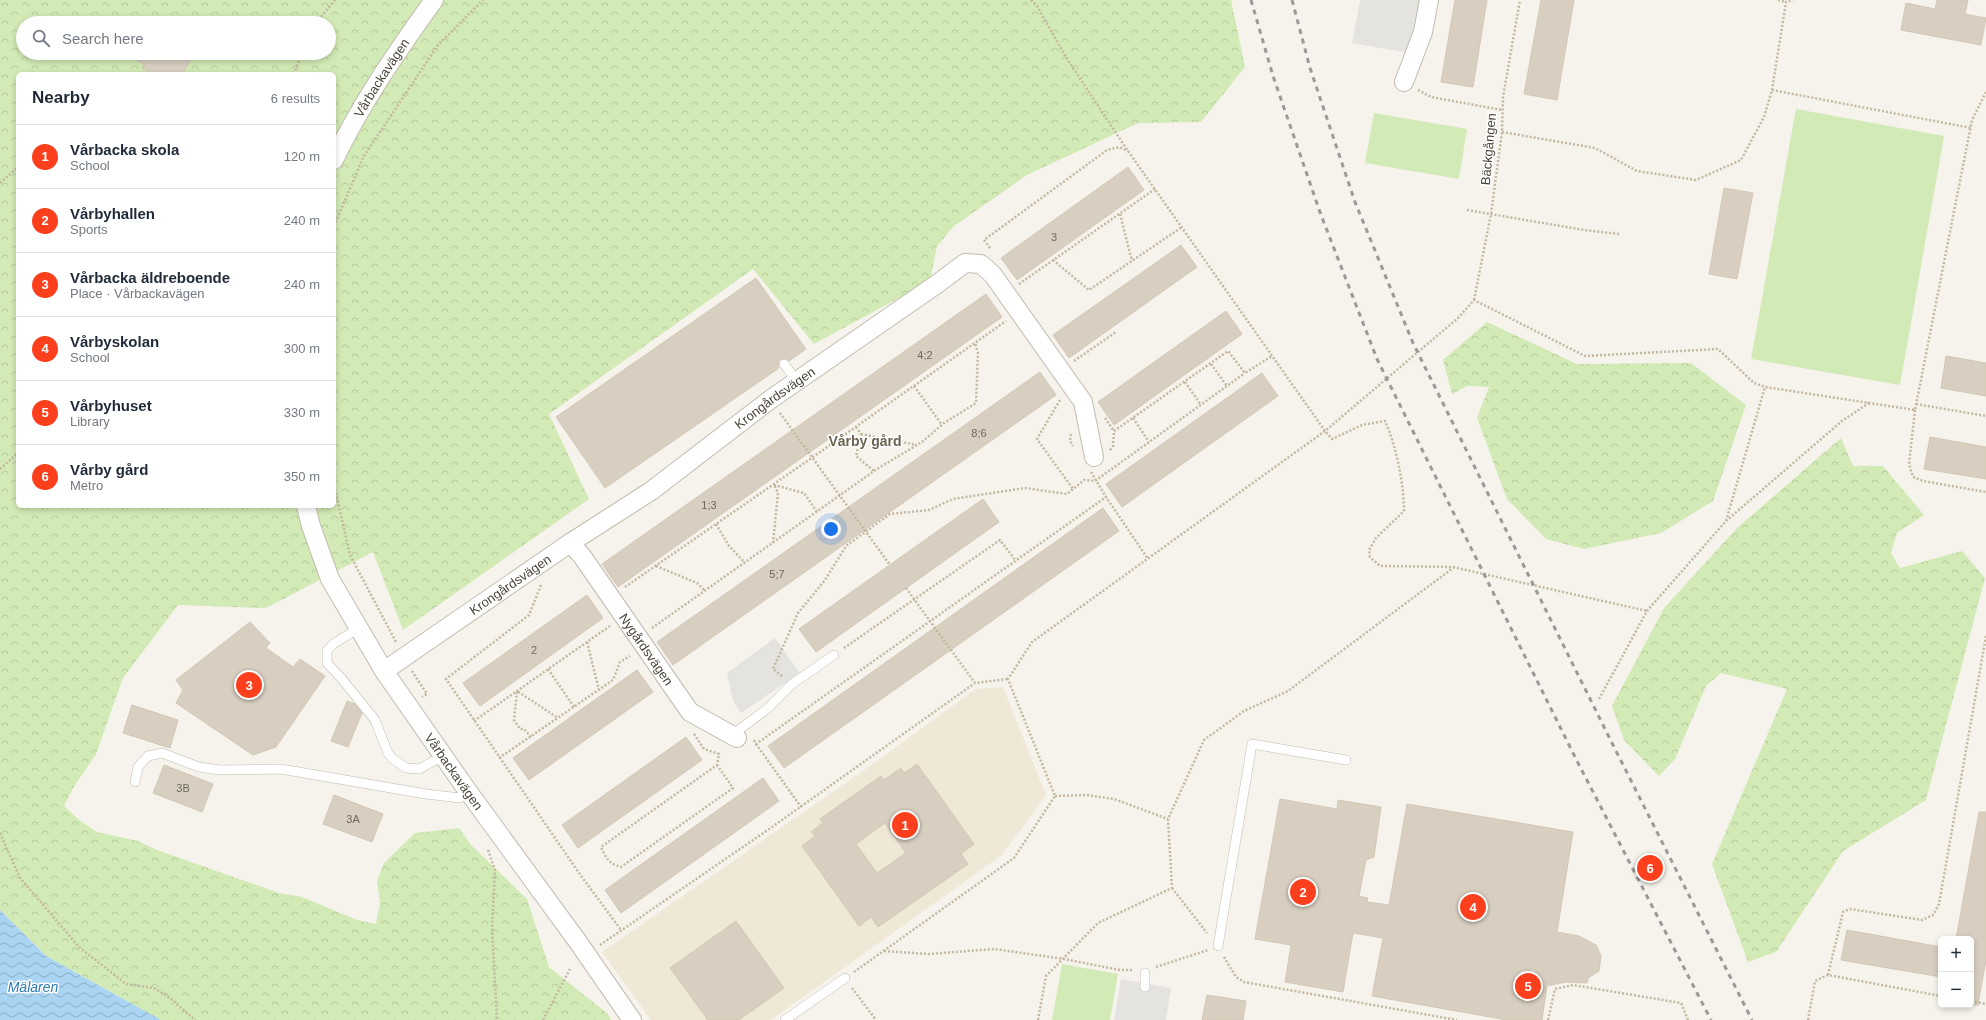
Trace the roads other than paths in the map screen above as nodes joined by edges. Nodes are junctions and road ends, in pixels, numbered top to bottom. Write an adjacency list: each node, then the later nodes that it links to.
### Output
1 (434, 0): 4 (street, Vårbackavägen)
2 (1429, 0): 3 (street)
3 (1404, 82)
4 (336, 156)
5 (784, 364): 6 (lane)
6 (797, 381): 7 (street, Krongårdsvägen); 9 (street, Krongårdsvägen)
7 (1094, 459)
8 (306, 508): 10 (street, Vårbackavägen)
9 (570, 542): 12 (street, Krongårdsvägen); 13 (street, Nygårdsvägen)
10 (359, 628): 12 (street, Vårbackavägen); 14 (lane)
11 (834, 655): 13 (lane)
12 (384, 672): 14 (street, Vårbackavägen)
13 (738, 738)
14 (443, 756): 17 (street, Vårbackavägen)
15 (1346, 760): 18 (lane)
16 (134, 782): 17 (lane)
17 (467, 790): 22 (street, Vårbackavägen)
18 (1218, 946)
19 (1145, 973): 21 (lane)
20 (845, 978): 23 (lane)
21 (1145, 987)
22 (632, 1020)
23 (785, 1020)

